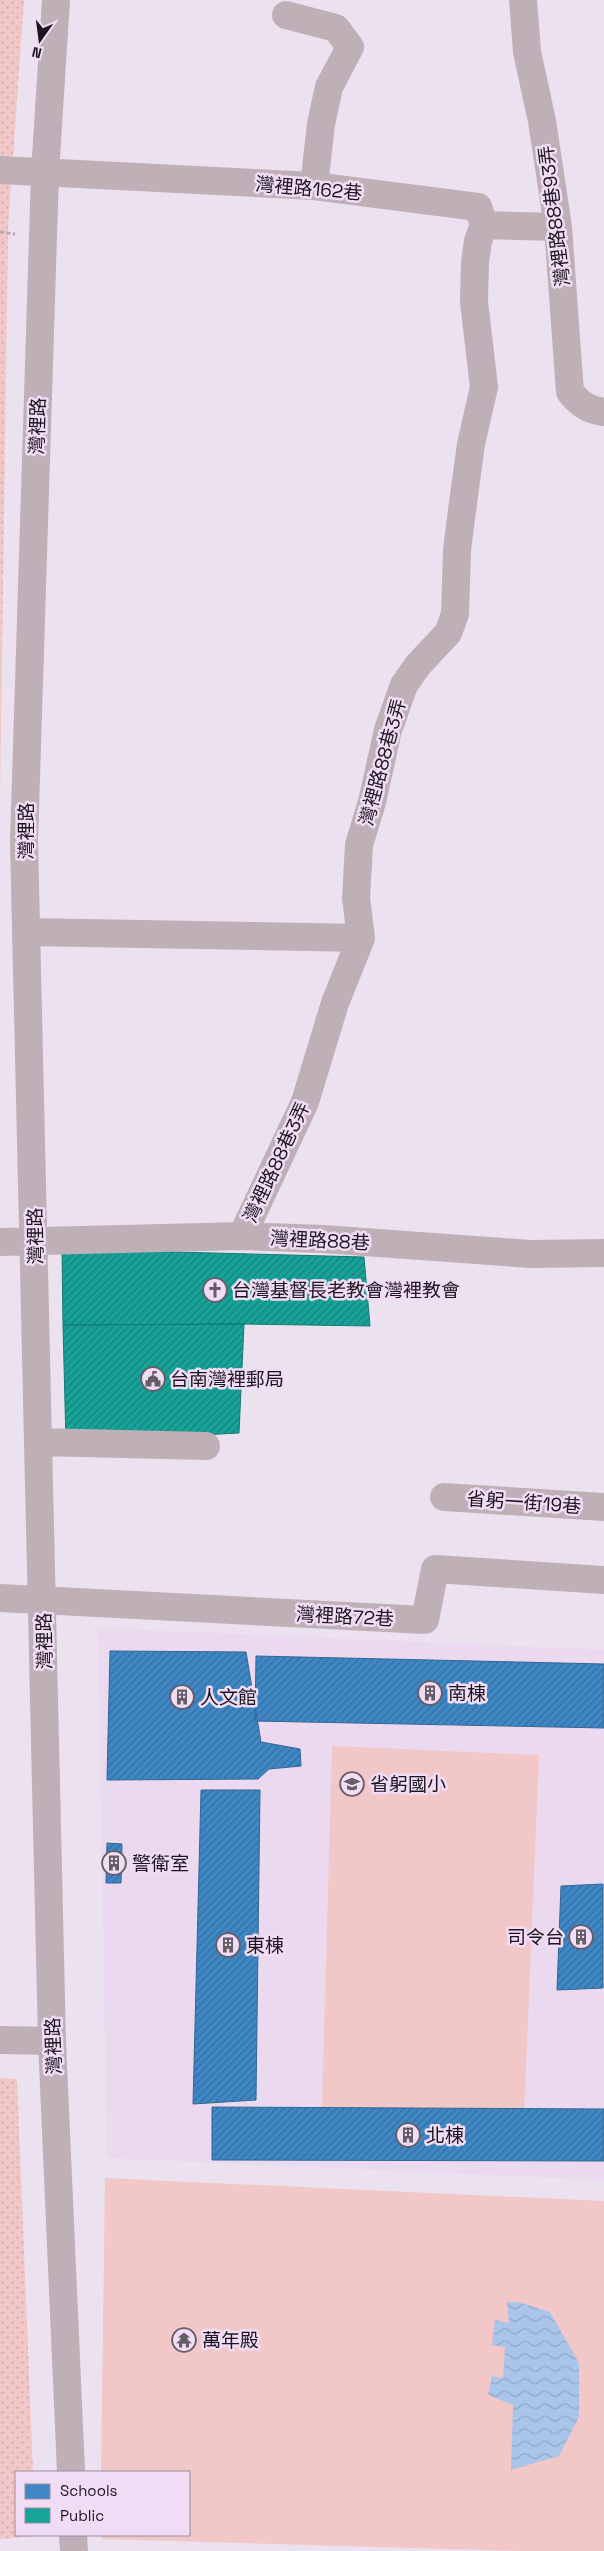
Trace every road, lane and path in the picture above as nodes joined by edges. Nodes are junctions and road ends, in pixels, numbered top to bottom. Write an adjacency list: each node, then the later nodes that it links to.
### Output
1 (56, 0): 5 (street, 灣裡路)
2 (524, 0): 8 (street, 灣裡路88巷93弄)
3 (286, 15): 6 (street)
4 (0, 170): 5 (street, 灣裡路162巷)
5 (45, 173): 6 (street, 灣裡路162巷); 10 (street, 灣裡路)
6 (314, 186): 7 (street, 灣裡路162巷)
7 (484, 225): 8 (street); 11 (street, 灣裡路88巷3弄)
8 (558, 227): 9 (street, 灣裡路88巷93弄)
9 (604, 412)
10 (27, 932): 11 (street); 14 (street, 灣裡路)
11 (361, 938): 12 (street, 灣裡路88巷3弄)
12 (242, 1236): 14 (street, 灣裡路88巷); 15 (street, 灣裡路88巷)
13 (0, 1242): 14 (street, 灣裡路88巷)
14 (35, 1242): 16 (street, 灣裡路)
15 (604, 1254)
16 (39, 1442): 17 (street); 22 (street, 灣裡路)
17 (206, 1446)
18 (444, 1497): 19 (street, 省躬一街19巷)
19 (604, 1507)
20 (604, 1580): 22 (street, 灣裡路72巷)
21 (0, 1598): 22 (street)
22 (43, 1599): 24 (street, 灣裡路)
23 (0, 2040): 24 (street)
24 (52, 2041): 25 (street, 灣裡路)
25 (70, 2471)
26 (73, 2536): 27 (street)
27 (74, 2551)

